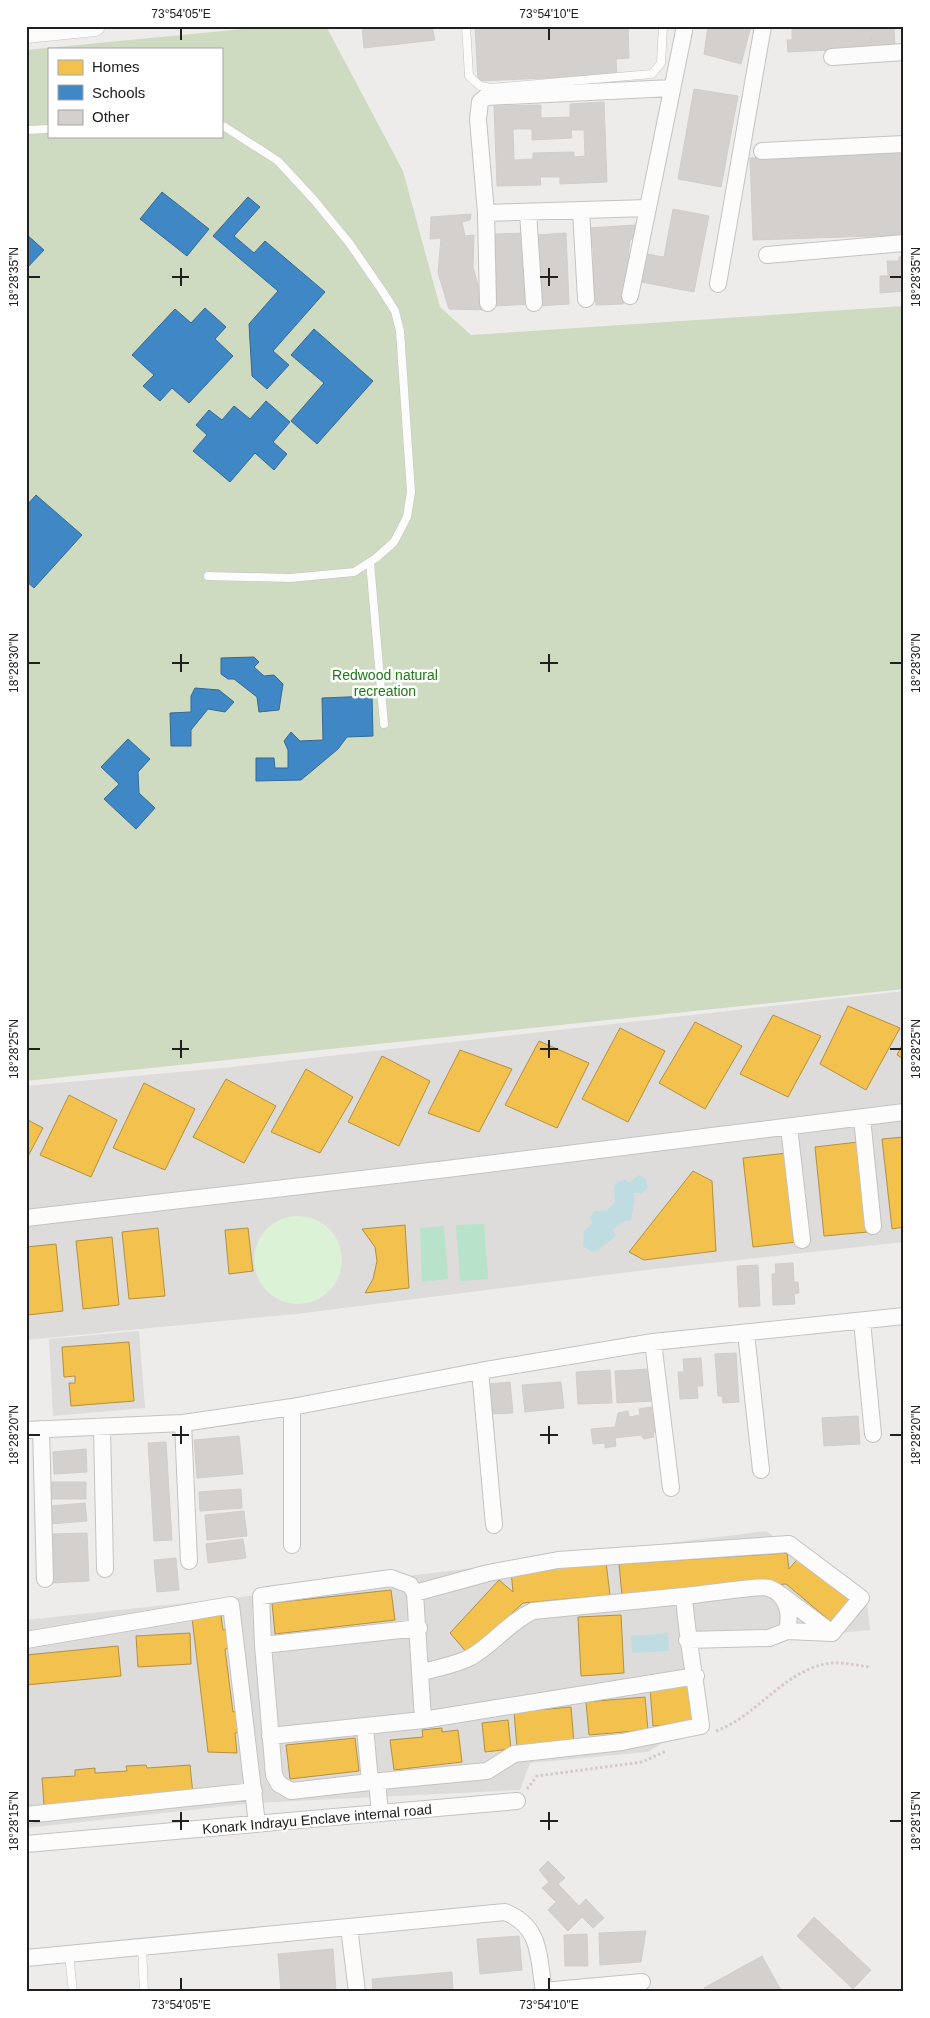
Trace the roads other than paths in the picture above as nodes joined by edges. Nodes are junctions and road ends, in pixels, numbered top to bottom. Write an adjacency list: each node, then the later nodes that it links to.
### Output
1 (95, 26): 6 (street)
2 (466, 26): 3 (lane)
3 (663, 26)
4 (685, 26): 9 (street)
5 (763, 26): 21 (street)
6 (26, 33)
7 (904, 52): 8 (street)
8 (832, 57)
9 (672, 88): 15 (street); 18 (street)
10 (222, 126): 26 (lane)
11 (48, 128): 12 (lane)
12 (26, 130)
13 (904, 144): 14 (street)
14 (762, 151)
15 (648, 208): 16 (street); 22 (street)
16 (581, 210): 17 (street); 23 (street)
17 (528, 212): 18 (street); 25 (street)
18 (486, 213): 24 (street)
19 (904, 243): 20 (street)
20 (767, 255)
21 (718, 284)
22 (630, 296)
23 (586, 299)
24 (488, 303)
25 (534, 303)
26 (370, 562): 27 (lane); 28 (lane)
27 (208, 576)
28 (384, 724)
29 (904, 1112): 30 (street)
30 (862, 1118): 31 (street); 33 (street)
31 (789, 1126): 32 (street); 34 (street)
32 (26, 1218)
33 (873, 1226)
34 (802, 1240)
35 (904, 1316): 36 (street)
36 (862, 1320): 37 (street); 44 (street)
37 (746, 1333): 38 (street); 45 (street)
38 (653, 1342): 39 (street); 46 (street)
39 (480, 1371): 40 (street); 47 (street)
40 (292, 1408): 41 (street); 48 (street)
41 (183, 1422): 42 (street); 49 (street)
42 (102, 1427): 43 (street); 50 (street)
43 (33, 1430): 51 (street)
44 (873, 1434)
45 (761, 1470)
46 (671, 1488)
47 (494, 1525)
48 (292, 1545)
49 (189, 1561)
50 (105, 1569)
51 (45, 1579)
52 (415, 1593): 55 (street); 57 (street); 60 (street)
53 (780, 1594): 54 (street); 56 (street); 57 (street)
54 (684, 1596): 59 (street); 61 (street)
55 (419, 1628): 60 (street); 61 (street)
56 (787, 1631): 57 (street); 59 (street)
57 (832, 1633)
58 (26, 1640): 67 (street)
59 (687, 1640): 62 (street)
60 (263, 1645): 65 (street)
61 (420, 1674): 63 (street)
62 (696, 1676): 63 (street); 66 (street)
63 (423, 1720): 64 (street)
64 (365, 1726): 65 (street); 66 (street)
65 (270, 1736): 66 (street)
66 (373, 1782): 69 (street)
67 (254, 1791): 70 (street); 71 (street)
68 (517, 1801): 69 (street, Konark Indrayu Enclave internal road)
69 (380, 1813): 71 (street, Konark Indrayu Enclave internal road)
70 (26, 1815)
71 (257, 1824): 72 (street, Konark Indrayu Enclave internal road)
72 (26, 1844)
73 (349, 1927): 74 (street); 78 (street); 81 (street)
74 (142, 1946): 75 (street); 80 (lane)
75 (69, 1954): 76 (street); 79 (lane)
76 (26, 1958)
77 (642, 1982): 78 (street)
78 (543, 1991)
79 (73, 1992)
80 (144, 1992)
81 (357, 1992)

